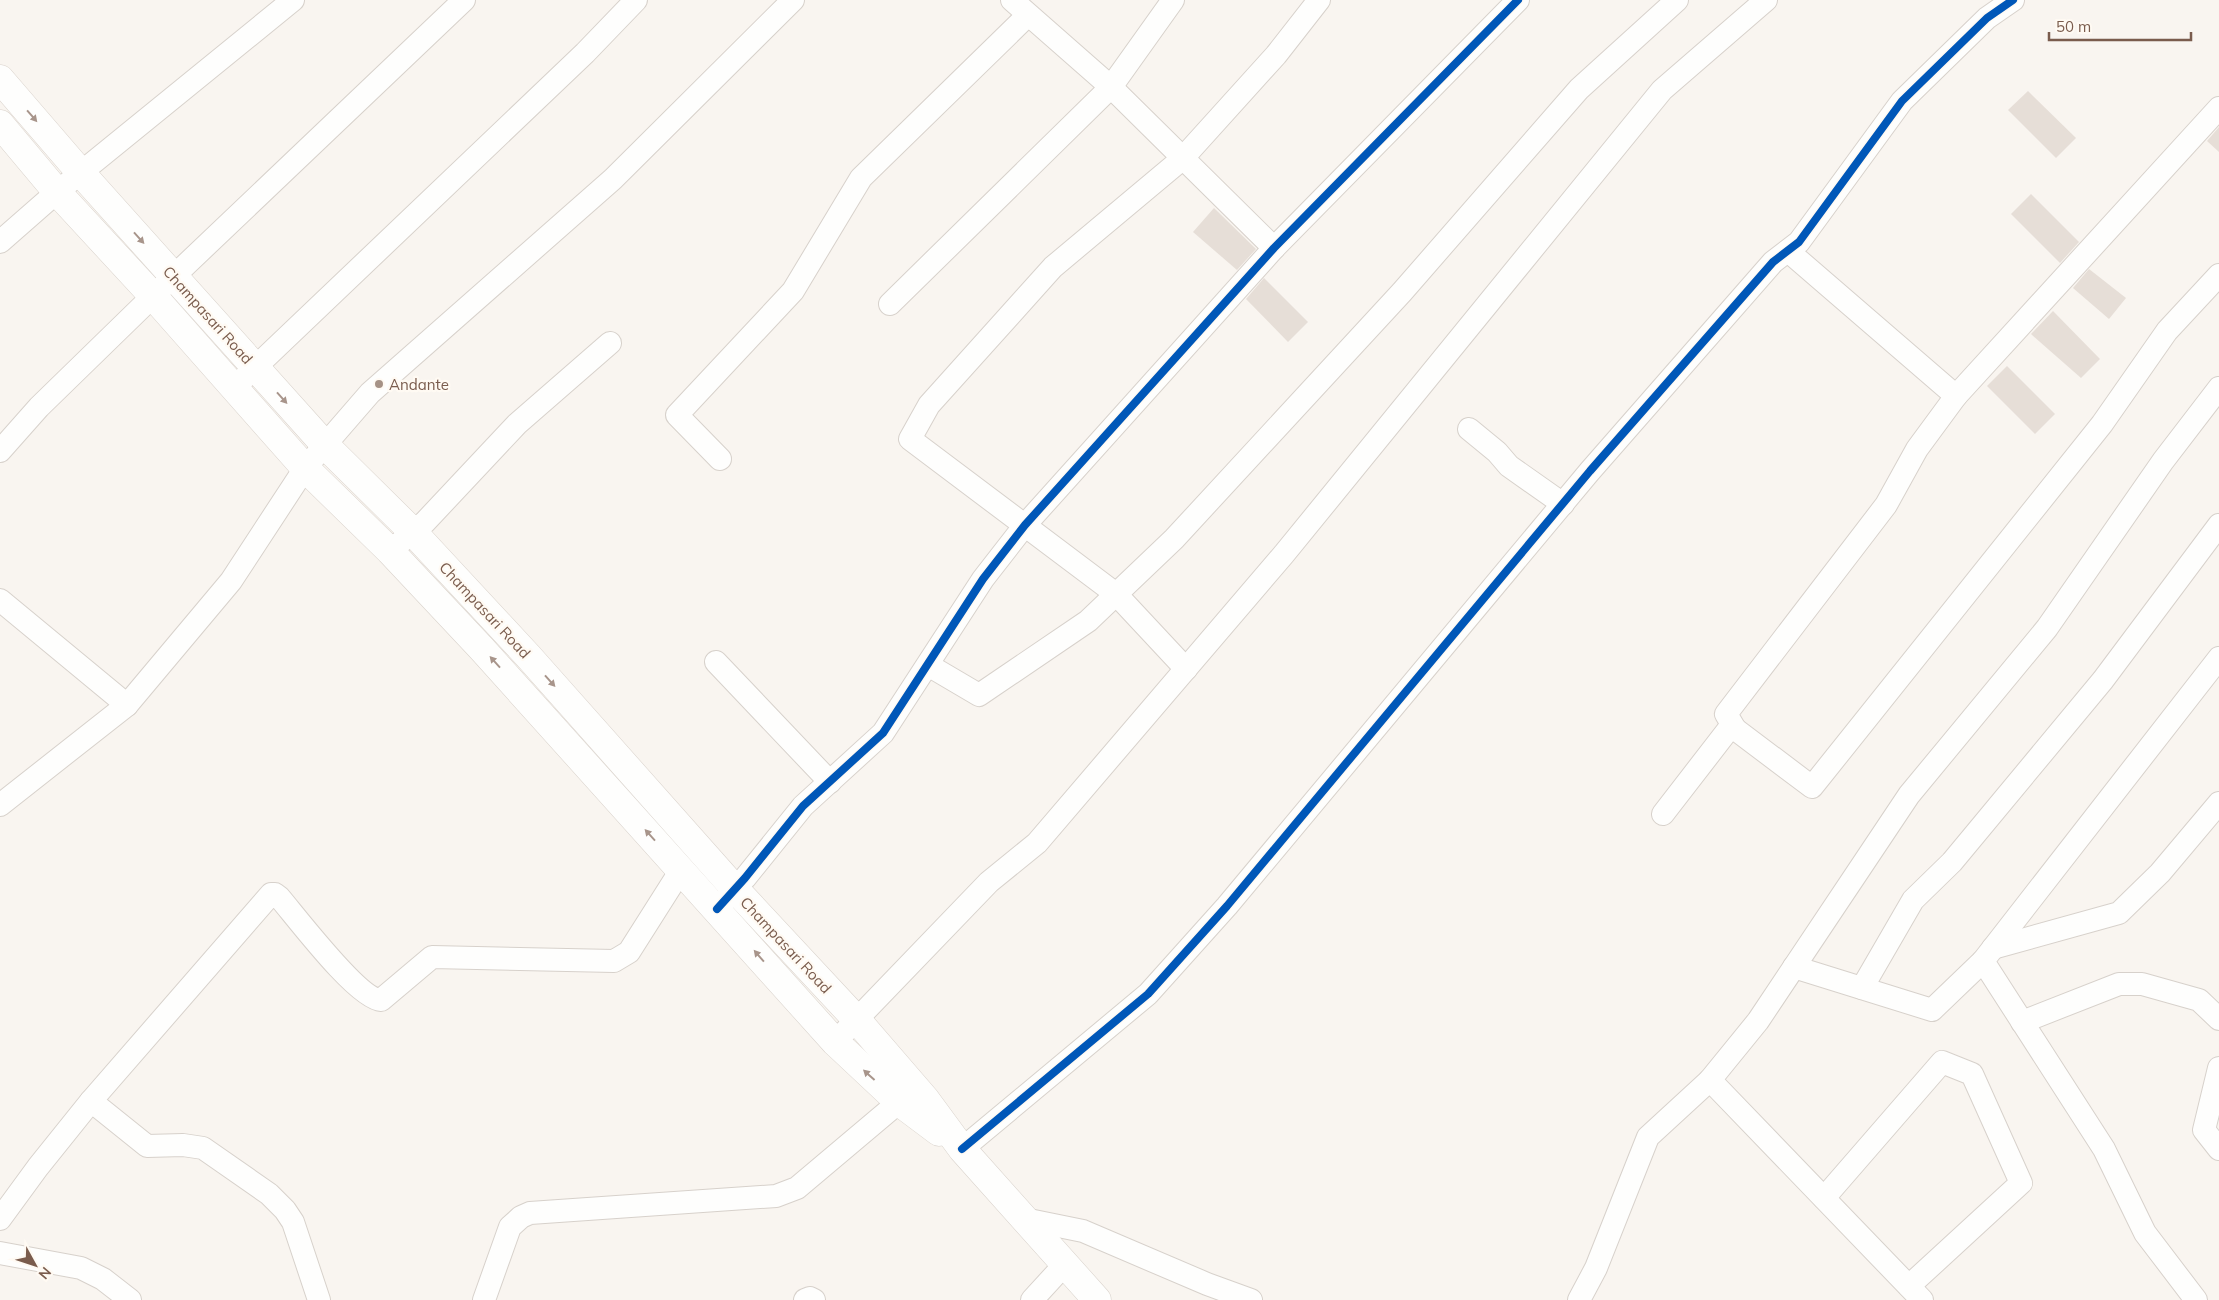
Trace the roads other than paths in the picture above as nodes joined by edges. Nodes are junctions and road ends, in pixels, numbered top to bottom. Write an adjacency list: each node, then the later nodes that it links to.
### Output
1 (293, 0): 17 (street)
2 (464, 0): 23 (street)
3 (636, 0): 27 (street)
4 (793, 0): 32 (street)
5 (1173, 0): 13 (street)
6 (1319, 0): 16 (street)
7 (1518, 0): 20 (street)
8 (1677, 0): 41 (street)
9 (1766, 0): 46 (street)
10 (2014, 0): 21 (street)
11 (1020, 7): 13 (street); 34 (street)
12 (0, 79): 17 (main road, Champasari Road, one-way to 17)
13 (1111, 87): 16 (street); 25 (street)
14 (2219, 108): 30 (street)
15 (0, 124): 18 (main road, Champasari Road)
16 (1182, 159): 20 (street); 37 (street)
17 (81, 173): 18 (street); 23 (main road, Champasari Road, one-way to 23)
18 (57, 192): 19 (street); 24 (main road, Champasari Road)
19 (0, 242)
20 (1274, 248): 37 (street)
21 (1788, 250): 30 (street); 36 (street)
22 (2219, 275): 48 (street)
23 (173, 277): 24 (street); 27 (main road, Champasari Road)
24 (153, 296): 28 (main road, Champasari Road); 33 (street)
25 (890, 304)
26 (610, 343): 39 (street)
27 (254, 368): 28 (street); 32 (main road, Champasari Road, one-way to 32)
28 (234, 386): 35 (main road, Champasari Road)
29 (2219, 388): 56 (street)
30 (1956, 396): 48 (street)
31 (1469, 429): 36 (street)
32 (324, 445): 35 (street); 39 (main road, Champasari Road)
33 (0, 451)
34 (720, 460)
35 (304, 468): 40 (main road, Champasari Road); 47 (street)
36 (1563, 504): 66 (street)
37 (1025, 525): 41 (street); 45 (street)
38 (2219, 525): 57 (street)
39 (413, 532): 40 (street); 54 (main road, Champasari Road, one-way to 54)
40 (390, 551): 53 (main road, Champasari Road, one-way to 40)
41 (1116, 594): 45 (street); 46 (street)
42 (0, 600): 47 (street)
43 (2219, 658): 55 (street)
44 (716, 662): 49 (street)
45 (928, 665): 49 (street)
46 (1186, 669): 59 (street)
47 (127, 705): 51 (street)
48 (1735, 729): 52 (street)
49 (830, 782): 54 (street)
50 (2219, 803): 55 (street)
51 (0, 805)
52 (1663, 814)
53 (681, 870): 54 (main road, Champasari Road); 64 (street)
54 (726, 899): 59 (main road, Champasari Road); 61 (main road, Champasari Road, one-way to 54)
55 (1988, 955): 57 (street); 60 (street)
56 (1794, 967): 57 (street); 63 (street)
57 (1862, 988)
58 (2219, 1019): 60 (street)
59 (857, 1020): 61 (street); 66 (main road, Champasari Road)
60 (2022, 1022): 83 (street)
61 (835, 1042): 65 (main road, Champasari Road, one-way to 61)
62 (2219, 1068): 67 (street)
63 (1710, 1080): 68 (street); 82 (street)
64 (91, 1101): 69 (street); 75 (street)
65 (899, 1102): 66 (main road, Champasari Road); 76 (street)
66 (962, 1149): 70 (main road, Champasari Road)
67 (2219, 1149)
68 (1824, 1198): 73 (street); 73 (street)
69 (0, 1220)
70 (1024, 1220): 72 (main road, Champasari Road); 81 (street)
71 (0, 1253): 74 (street)
72 (1065, 1264): 79 (street); 80 (main road, Champasari Road)
73 (1915, 1293)
74 (130, 1300)
75 (319, 1300)
76 (484, 1300)
77 (805, 1300): 78 (street)
78 (814, 1300)
79 (1032, 1300)
80 (1097, 1300)
81 (1251, 1300)
82 (1579, 1300)
83 (2196, 1300)

